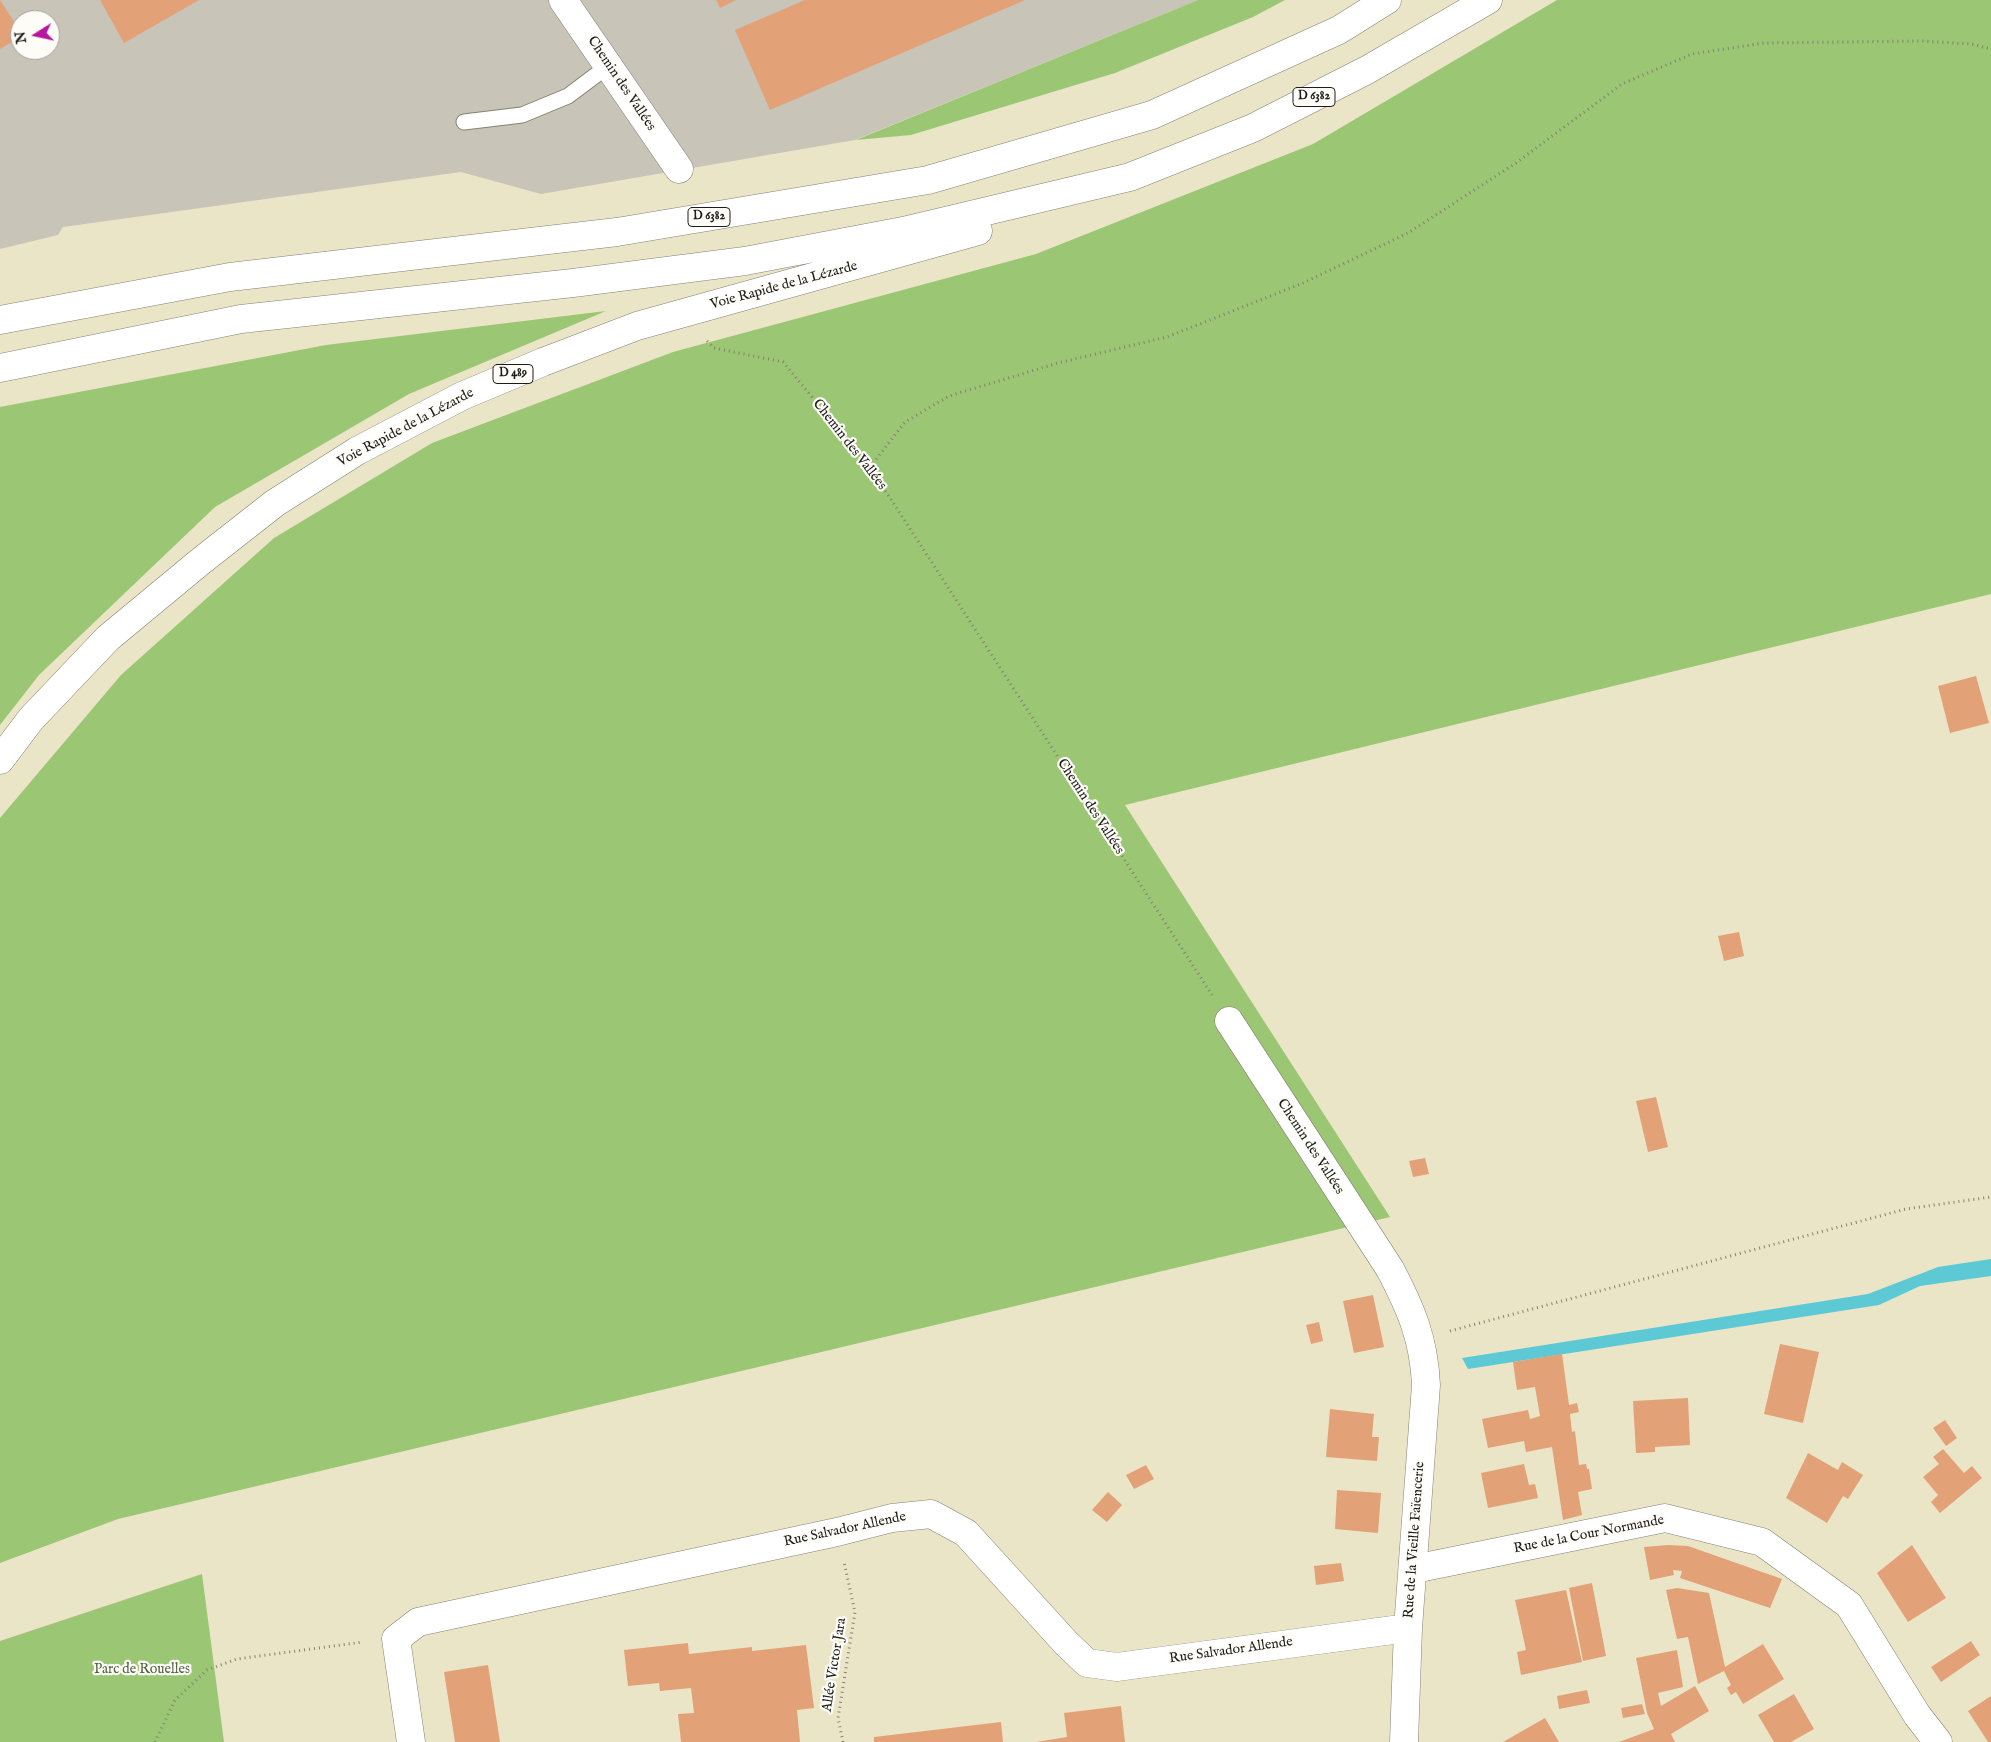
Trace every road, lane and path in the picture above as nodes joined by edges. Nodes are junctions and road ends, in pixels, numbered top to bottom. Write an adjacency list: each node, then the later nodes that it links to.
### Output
1 (563, 0): 5 (main road, Chemin des Vallées)
2 (1386, 0): 9 (main road, D 6382)
3 (1488, 0): 8 (main road, D 6382)
4 (1991, 49): 12 (path)
5 (608, 66): 6 (lane); 7 (main road, Chemin des Vallées)
6 (464, 122)
7 (679, 168)
8 (1130, 177): 11 (main road, D 6382); 13 (main road, Voie Rapide de la Lézarde / D 489)
9 (0, 320)
10 (704, 336): 12 (path, Chemin des Vallées)
11 (0, 368)
12 (870, 468): 14 (path, Chemin des Vallées)
13 (0, 760)
14 (1229, 1021): 16 (main road, Chemin des Vallées)
15 (1991, 1197): 16 (path)
16 (1420, 1339): 18 (main road, Rue de la Vieille Faïencerie)
17 (837, 1532): 19 (main road, Rue Salvador Allende); 20 (main road, Rue Salvador Allende); 23 (path, Allée Victor Jara)
18 (1414, 1569): 19 (main road, Rue de la Vieille Faïencerie); 25 (main road, Rue de la Cour Normande)
19 (1408, 1628): 24 (main road, Rue de la Vieille Faïencerie)
20 (396, 1639): 21 (path); 22 (main road)
21 (155, 1742)
22 (411, 1742)
23 (843, 1742)
24 (1404, 1742)
25 (1938, 1742)

